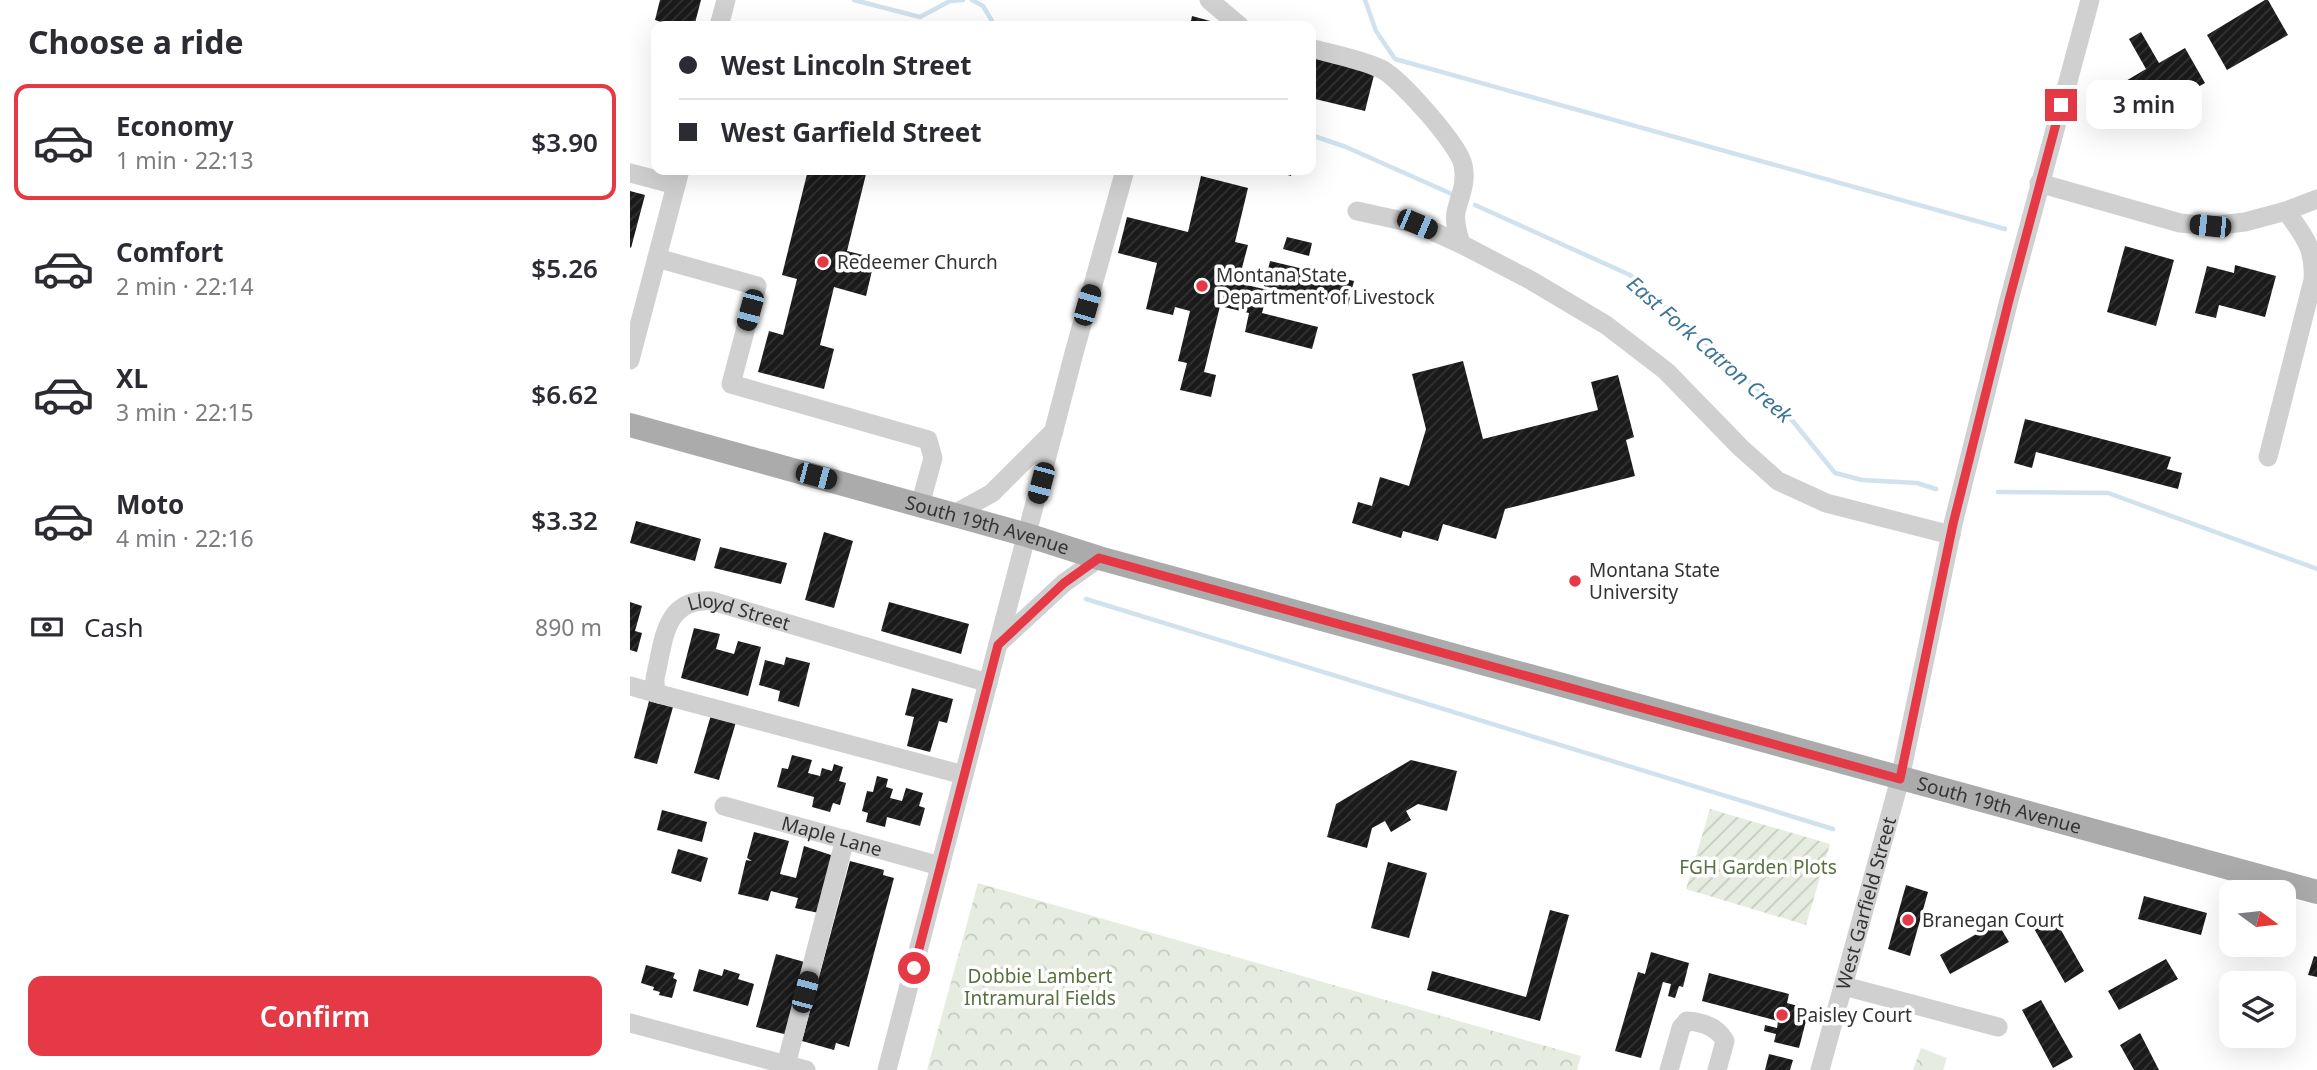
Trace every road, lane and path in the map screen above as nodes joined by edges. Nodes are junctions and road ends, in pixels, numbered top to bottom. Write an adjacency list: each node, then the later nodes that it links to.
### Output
1 (726, 0): 4 (street)
2 (1209, 0): 5 (street)
3 (2090, 0): 12 (street, West Garfield Street)
4 (720, 21)
5 (1234, 21)
6 (1316, 50): 16 (street)
7 (630, 173): 8 (street)
8 (651, 175)
9 (654, 175): 11 (street)
10 (1124, 175): 22 (street)
11 (678, 177): 19 (street)
12 (2039, 183): 15 (street); 27 (street, West Garfield Street)
13 (2317, 199): 15 (street)
14 (1357, 211): 17 (street)
15 (2286, 211): 23 (street)
16 (1456, 212): 17 (street); 18 (street)
17 (1417, 224): 18 (street)
18 (1461, 244): 27 (street)
19 (657, 258): 20 (street); 24 (street)
20 (630, 359)
21 (630, 425): 24 (main road, South 19th Avenue)
22 (1055, 430): 25 (street); 26 (street)
23 (2267, 457)
24 (919, 505): 25 (main road, South 19th Avenue)
25 (954, 514): 26 (main road, South 19th Avenue)
26 (1027, 535): 28 (main road, South 19th Avenue); 29 (street)
27 (1951, 535): 34 (street, West Garfield Street)
28 (1099, 558): 29 (street); 34 (main road, South 19th Avenue)
29 (998, 645): 30 (street)
30 (988, 683): 32 (street, Lloyd Street); 33 (street)
31 (630, 686): 32 (street)
32 (659, 694): 33 (street)
33 (964, 775): 37 (street)
34 (1900, 779): 38 (main road, South 19th Avenue); 39 (street, West Garfield Street)
35 (724, 806): 36 (street, Maple Lane)
36 (845, 839): 37 (street, Maple Lane); 42 (street)
37 (940, 866): 44 (street)
38 (2317, 892)
39 (1844, 986): 41 (street); 47 (street, West Garfield Street)
40 (630, 1023): 42 (street)
41 (1998, 1027)
42 (786, 1065): 43 (street)
43 (806, 1070)
44 (887, 1070)
45 (1669, 1070): 46 (street)
46 (1717, 1070)
47 (1820, 1070)

